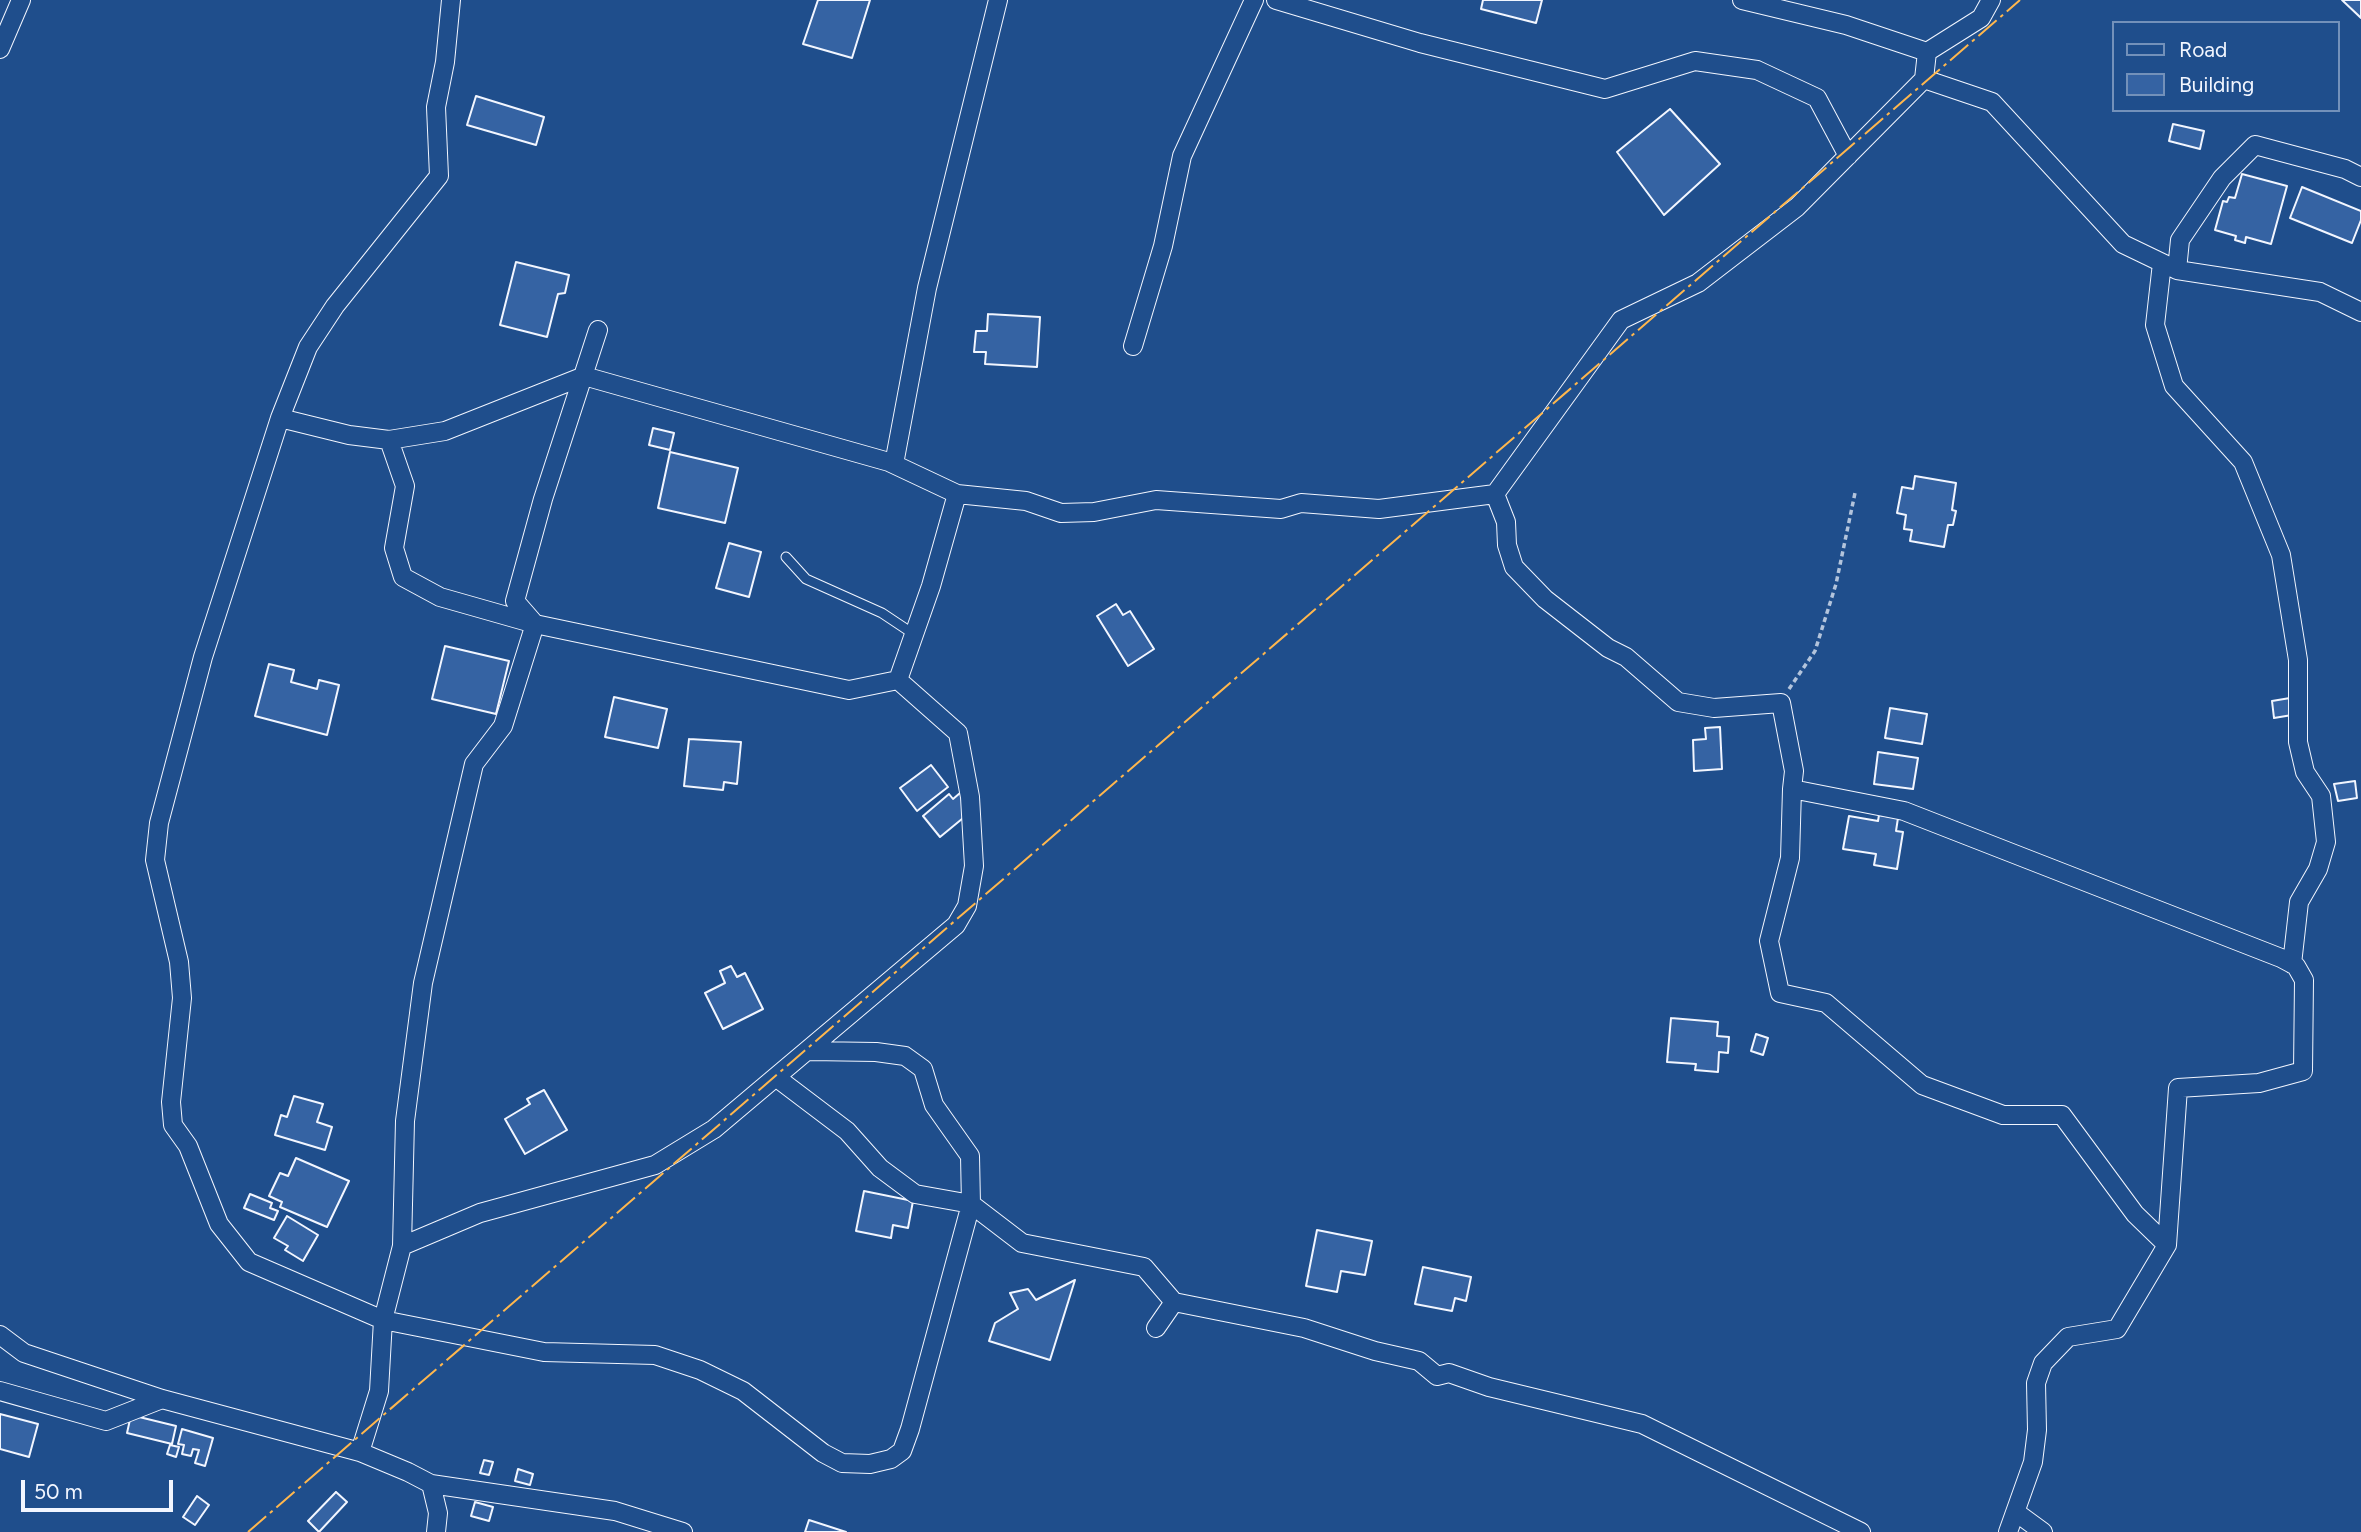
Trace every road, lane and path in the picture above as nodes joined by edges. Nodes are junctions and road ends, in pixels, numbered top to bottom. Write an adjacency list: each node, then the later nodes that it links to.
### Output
1 (21, 0): 8 (street)
2 (451, 0): 18 (street)
3 (998, 0): 20 (street)
4 (1254, 0): 16 (street)
5 (1276, 0): 11 (street)
6 (1742, 0): 9 (street)
7 (1991, 0): 9 (street)
8 (0, 49)
9 (1927, 52): 10 (street)
10 (1924, 79): 11 (street); 13 (street)
11 (1848, 156): 22 (street)
12 (2361, 177): 13 (street)
13 (2170, 267): 14 (street); 30 (street)
14 (2361, 312)
15 (598, 330): 17 (street)
16 (1133, 346)
17 (583, 376): 19 (street); 20 (street); 25 (street)
18 (280, 418): 19 (street); 37 (street)
19 (389, 440): 25 (street)
20 (894, 464): 23 (street)
21 (1855, 493): 28 (path)
22 (1495, 494): 23 (street); 28 (street)
23 (957, 495): 26 (street)
24 (786, 557): 26 (lane)
25 (535, 624): 27 (street); 35 (street)
26 (915, 635): 27 (street)
27 (898, 680): 31 (street)
28 (1780, 703): 29 (street)
29 (1792, 789): 30 (street); 34 (street)
30 (2292, 964): 34 (street)
31 (810, 1051): 32 (street); 33 (street)
32 (777, 1078): 33 (street); 35 (street)
33 (971, 1205): 36 (street); 37 (street)
34 (2167, 1245): 44 (street)
35 (402, 1246): 37 (street)
36 (1174, 1302): 38 (street); 47 (street)
37 (383, 1320): 42 (street)
38 (1157, 1328)
39 (0, 1335): 41 (street)
40 (0, 1391): 41 (street)
41 (162, 1399): 42 (street)
42 (360, 1451): 43 (street)
43 (431, 1484): 45 (street); 46 (street)
44 (2017, 1513): 48 (street); 49 (street)
45 (436, 1532)
46 (683, 1532)
47 (1861, 1532)
48 (2008, 1532)
49 (2043, 1532)

